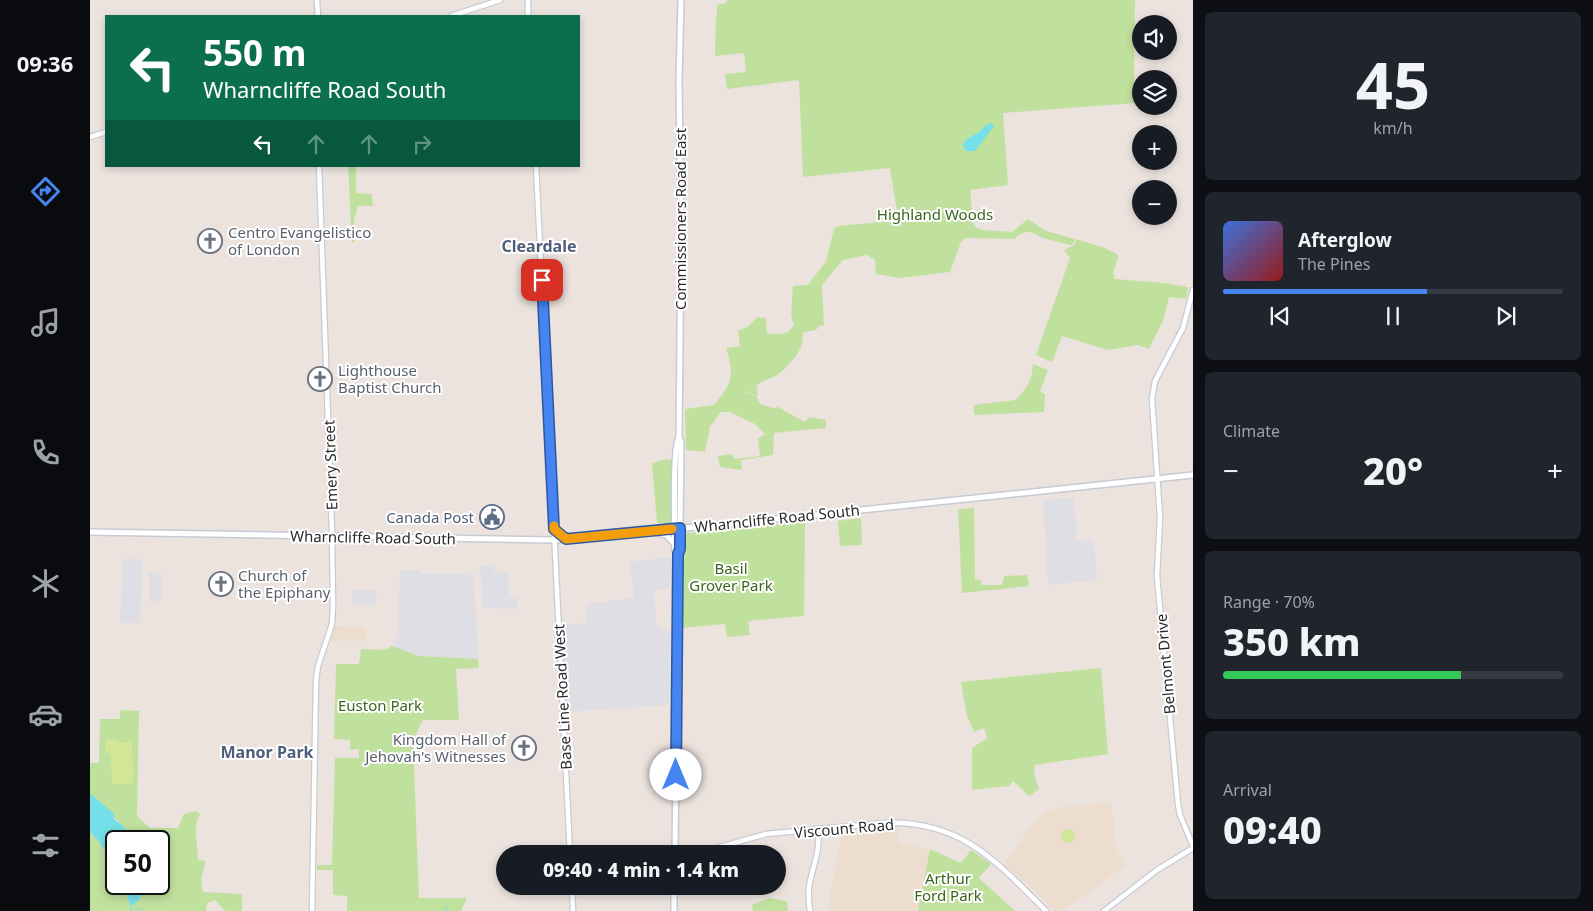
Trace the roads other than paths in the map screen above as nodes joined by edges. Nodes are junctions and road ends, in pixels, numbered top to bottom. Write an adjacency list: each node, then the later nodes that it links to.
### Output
1 (317, 0): 5 (street)
2 (500, 0): 6 (street)
3 (528, 0): 7 (street)
4 (681, 0): 15 (main road, Commissioners Road East)
5 (318, 15)
6 (453, 15)
7 (528, 15)
8 (105, 132): 9 (street)
9 (90, 137)
10 (319, 167): 19 (street, Emery Street)
11 (536, 167): 16 (street, Base Line Road West)
12 (1193, 290): 14 (street, Belmont Drive)
13 (1193, 476): 14 (main road, Wharncliffe Road South)
14 (1157, 479): 15 (main road, Wharncliffe Road South); 28 (street, Belmont Drive)
15 (678, 528): 17 (main road, Wharncliffe Road South); 22 (main road); 23 (main road)
16 (554, 529): 20 (main road); 21 (street, Base Line Road West)
17 (650, 531): 20 (main road, Wharncliffe Road South); 22 (main road)
18 (90, 532): 19 (main road, Wharncliffe Road South)
19 (332, 537): 21 (main road, Wharncliffe Road South); 31 (street, Emery Street)
20 (566, 539): 21 (main road, Wharncliffe Road South)
21 (554, 540): 25 (street, Base Line Road West)
22 (675, 544): 23 (main road)
23 (678, 554): 26 (main road)
24 (818, 830): 27 (street, Viscount Road); 34 (street); 35 (street, Viscount Road)
25 (570, 845)
26 (675, 845)
27 (727, 845)
28 (1193, 847): 36 (street)
29 (572, 895): 32 (street)
30 (674, 895): 33 (main road)
31 (312, 911)
32 (573, 911)
33 (674, 911)
34 (810, 911)
35 (1046, 911)
36 (1104, 911)

